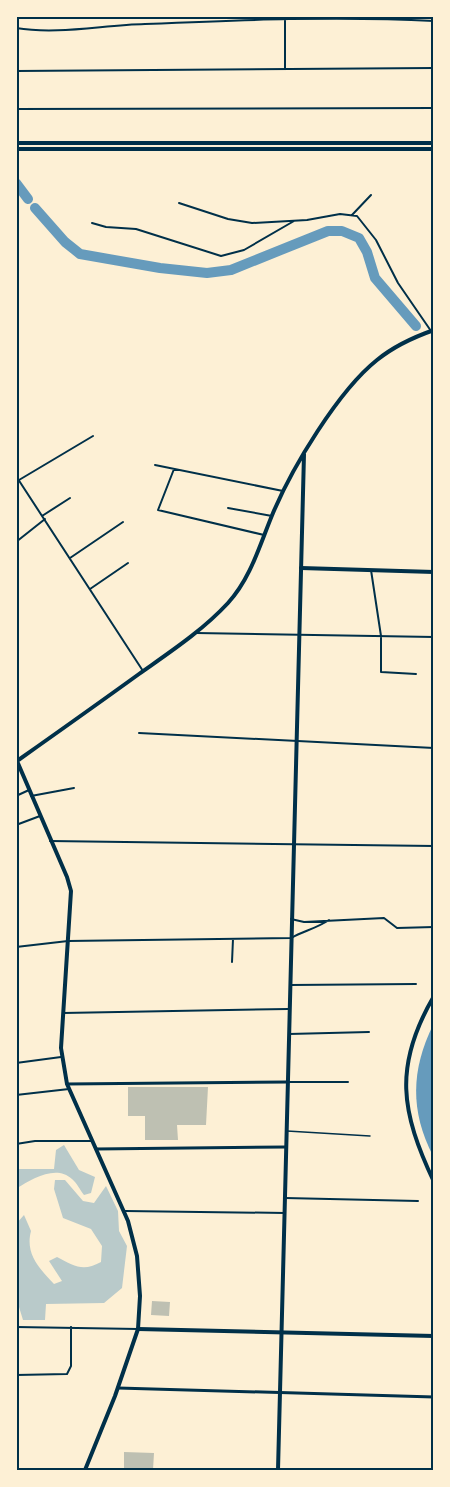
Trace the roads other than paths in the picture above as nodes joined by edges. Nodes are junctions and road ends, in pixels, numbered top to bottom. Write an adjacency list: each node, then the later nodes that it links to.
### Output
1 (285, 20): 2 (street); 3 (street); 4 (street)
2 (434, 21)
3 (16, 28)
4 (285, 68): 5 (street); 6 (street)
5 (434, 68)
6 (16, 71)
7 (434, 108): 8 (street)
8 (16, 109)
9 (16, 143): 10 (main road)
10 (85, 143): 11 (main road); 16 (main road)
11 (140, 143): 12 (main road); 17 (main road)
12 (246, 143): 13 (main road); 18 (main road)
13 (304, 143): 14 (main road); 19 (main road)
14 (434, 143)
15 (16, 149): 16 (main road)
16 (86, 149): 17 (main road)
17 (140, 149): 18 (main road)
18 (247, 149): 19 (main road)
19 (304, 149): 20 (main road)
20 (434, 149)
21 (371, 195): 23 (street)
22 (179, 203): 24 (street)
23 (352, 215): 24 (street); 26 (street)
24 (296, 220): 25 (street)
25 (92, 223)
26 (432, 331): 28 (main road)
27 (93, 436): 34 (street)
28 (304, 453): 32 (main road); 33 (main road)
29 (155, 465): 30 (street)
30 (174, 470): 35 (street); 42 (street)
31 (16, 476): 34 (street)
32 (290, 479): 33 (main road); 35 (main road)
33 (303, 479): 46 (main road)
34 (19, 480): 38 (street)
35 (283, 491): 39 (main road)
36 (70, 498): 38 (street)
37 (228, 508): 39 (street)
38 (42, 516): 40 (street)
39 (272, 516): 42 (main road)
40 (45, 519): 43 (street); 44 (street)
41 (123, 522): 44 (street)
42 (264, 535): 50 (main road)
43 (16, 542)
44 (70, 558): 49 (street)
45 (128, 563): 49 (street)
46 (300, 568): 47 (main road); 51 (main road)
47 (371, 570): 48 (main road); 52 (street)
48 (434, 572)
49 (90, 589): 54 (street)
50 (196, 633): 51 (street); 54 (main road)
51 (298, 635): 52 (street); 57 (main road)
52 (381, 636): 53 (street); 55 (street)
53 (434, 638)
54 (143, 671): 59 (main road)
55 (416, 674)
56 (138, 733): 57 (street)
57 (296, 741): 58 (street); 67 (main road)
58 (434, 748)
59 (17, 763): 61 (main road)
60 (75, 788): 63 (street)
61 (29, 790): 62 (street); 63 (main road)
62 (16, 796)
63 (31, 796): 64 (main road)
64 (40, 816): 65 (street); 66 (main road)
65 (16, 825)
66 (50, 841): 67 (street); 74 (main road)
67 (293, 844): 68 (street); 69 (main road)
68 (434, 846)
69 (291, 919): 70 (street); 72 (main road)
70 (329, 920): 71 (street); 72 (street)
71 (434, 927)
72 (291, 938): 73 (street); 78 (main road)
73 (233, 939): 74 (street); 76 (street)
74 (68, 940): 75 (street); 81 (main road)
75 (16, 947)
76 (232, 962)
77 (416, 984): 78 (street)
78 (290, 985): 80 (main road)
79 (434, 996): 96 (main road)
80 (289, 1010): 81 (street); 83 (main road)
81 (63, 1013): 84 (main road)
82 (369, 1032): 83 (street)
83 (289, 1034): 86 (main road)
84 (61, 1057): 85 (street); 88 (main road)
85 (16, 1063)
86 (288, 1082): 87 (street); 88 (street); 90 (main road)
87 (348, 1082)
88 (68, 1086): 89 (street); 92 (main road)
89 (16, 1095)
90 (286, 1131): 91 (lane); 94 (main road)
91 (370, 1136)
92 (92, 1141): 93 (street); 95 (main road)
93 (16, 1144)
94 (286, 1147): 95 (street); 97 (main road)
95 (96, 1149): 99 (main road)
96 (434, 1182)
97 (285, 1198): 98 (street); 100 (main road)
98 (418, 1201)
99 (124, 1211): 100 (street); 103 (main road)
100 (285, 1213): 104 (main road)
101 (16, 1327): 102 (street)
102 (71, 1327): 103 (street); 106 (street)
103 (138, 1329): 104 (main road); 107 (main road)
104 (282, 1332): 105 (main road); 108 (main road)
105 (434, 1336)
106 (16, 1375)
107 (118, 1388): 108 (street); 110 (main road)
108 (280, 1392): 109 (street); 111 (main road)
109 (434, 1397)
110 (85, 1470)
111 (278, 1470)

